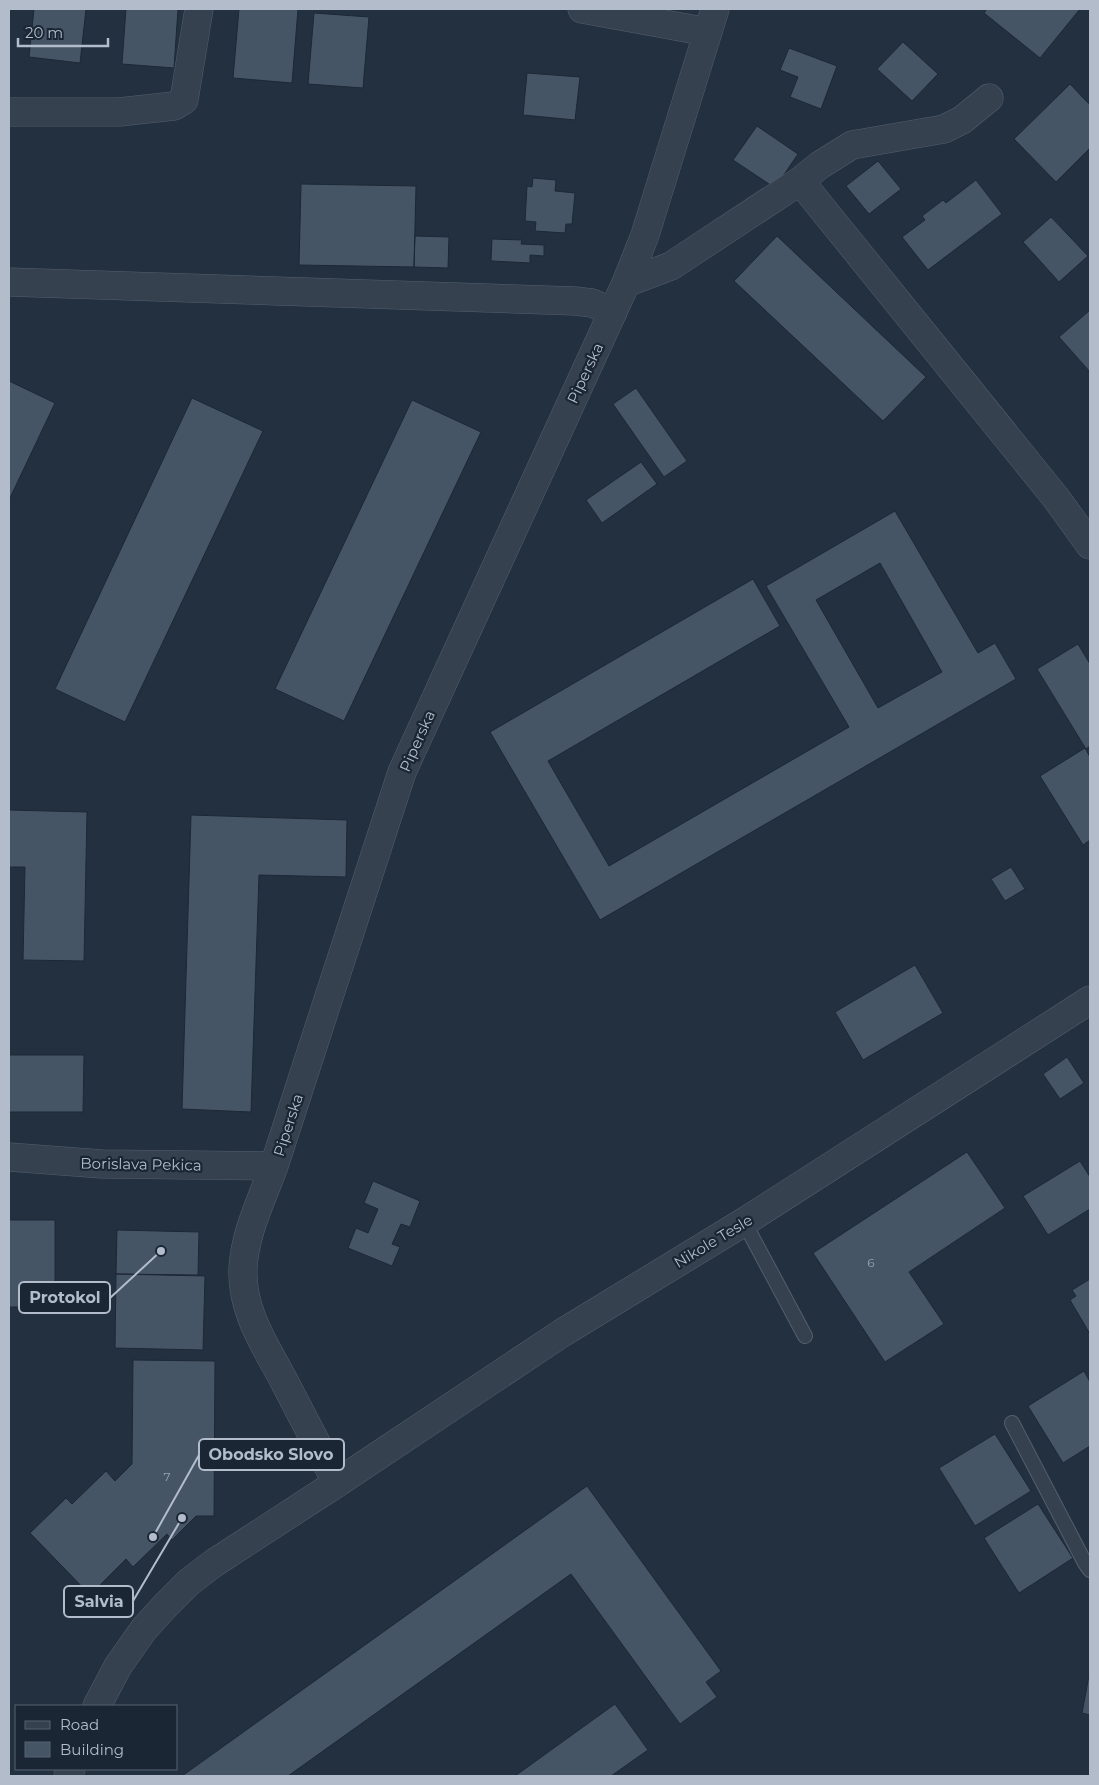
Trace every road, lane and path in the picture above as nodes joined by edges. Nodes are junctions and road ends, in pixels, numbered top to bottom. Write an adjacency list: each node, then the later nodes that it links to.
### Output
1 (199, 9): 5 (street)
2 (582, 9): 3 (street)
3 (711, 20): 8 (street, Piperska)
4 (989, 98): 6 (street)
5 (9, 112)
6 (800, 181): 8 (street); 10 (street)
7 (9, 282): 9 (street)
8 (626, 283): 9 (street, Piperska)
9 (613, 312): 13 (street, Piperska)
10 (1090, 545)
11 (1090, 1000): 14 (street, Nikole Tesle)
12 (9, 1157): 13 (street, Borislava Pekica)
13 (274, 1166): 17 (street, Piperska)
14 (744, 1222): 15 (lane); 17 (street, Nikole Tesle)
15 (805, 1336)
16 (1012, 1423): 18 (lane)
17 (337, 1484): 19 (street, Nikole Tesle)
18 (1090, 1570)
19 (98, 1705)

